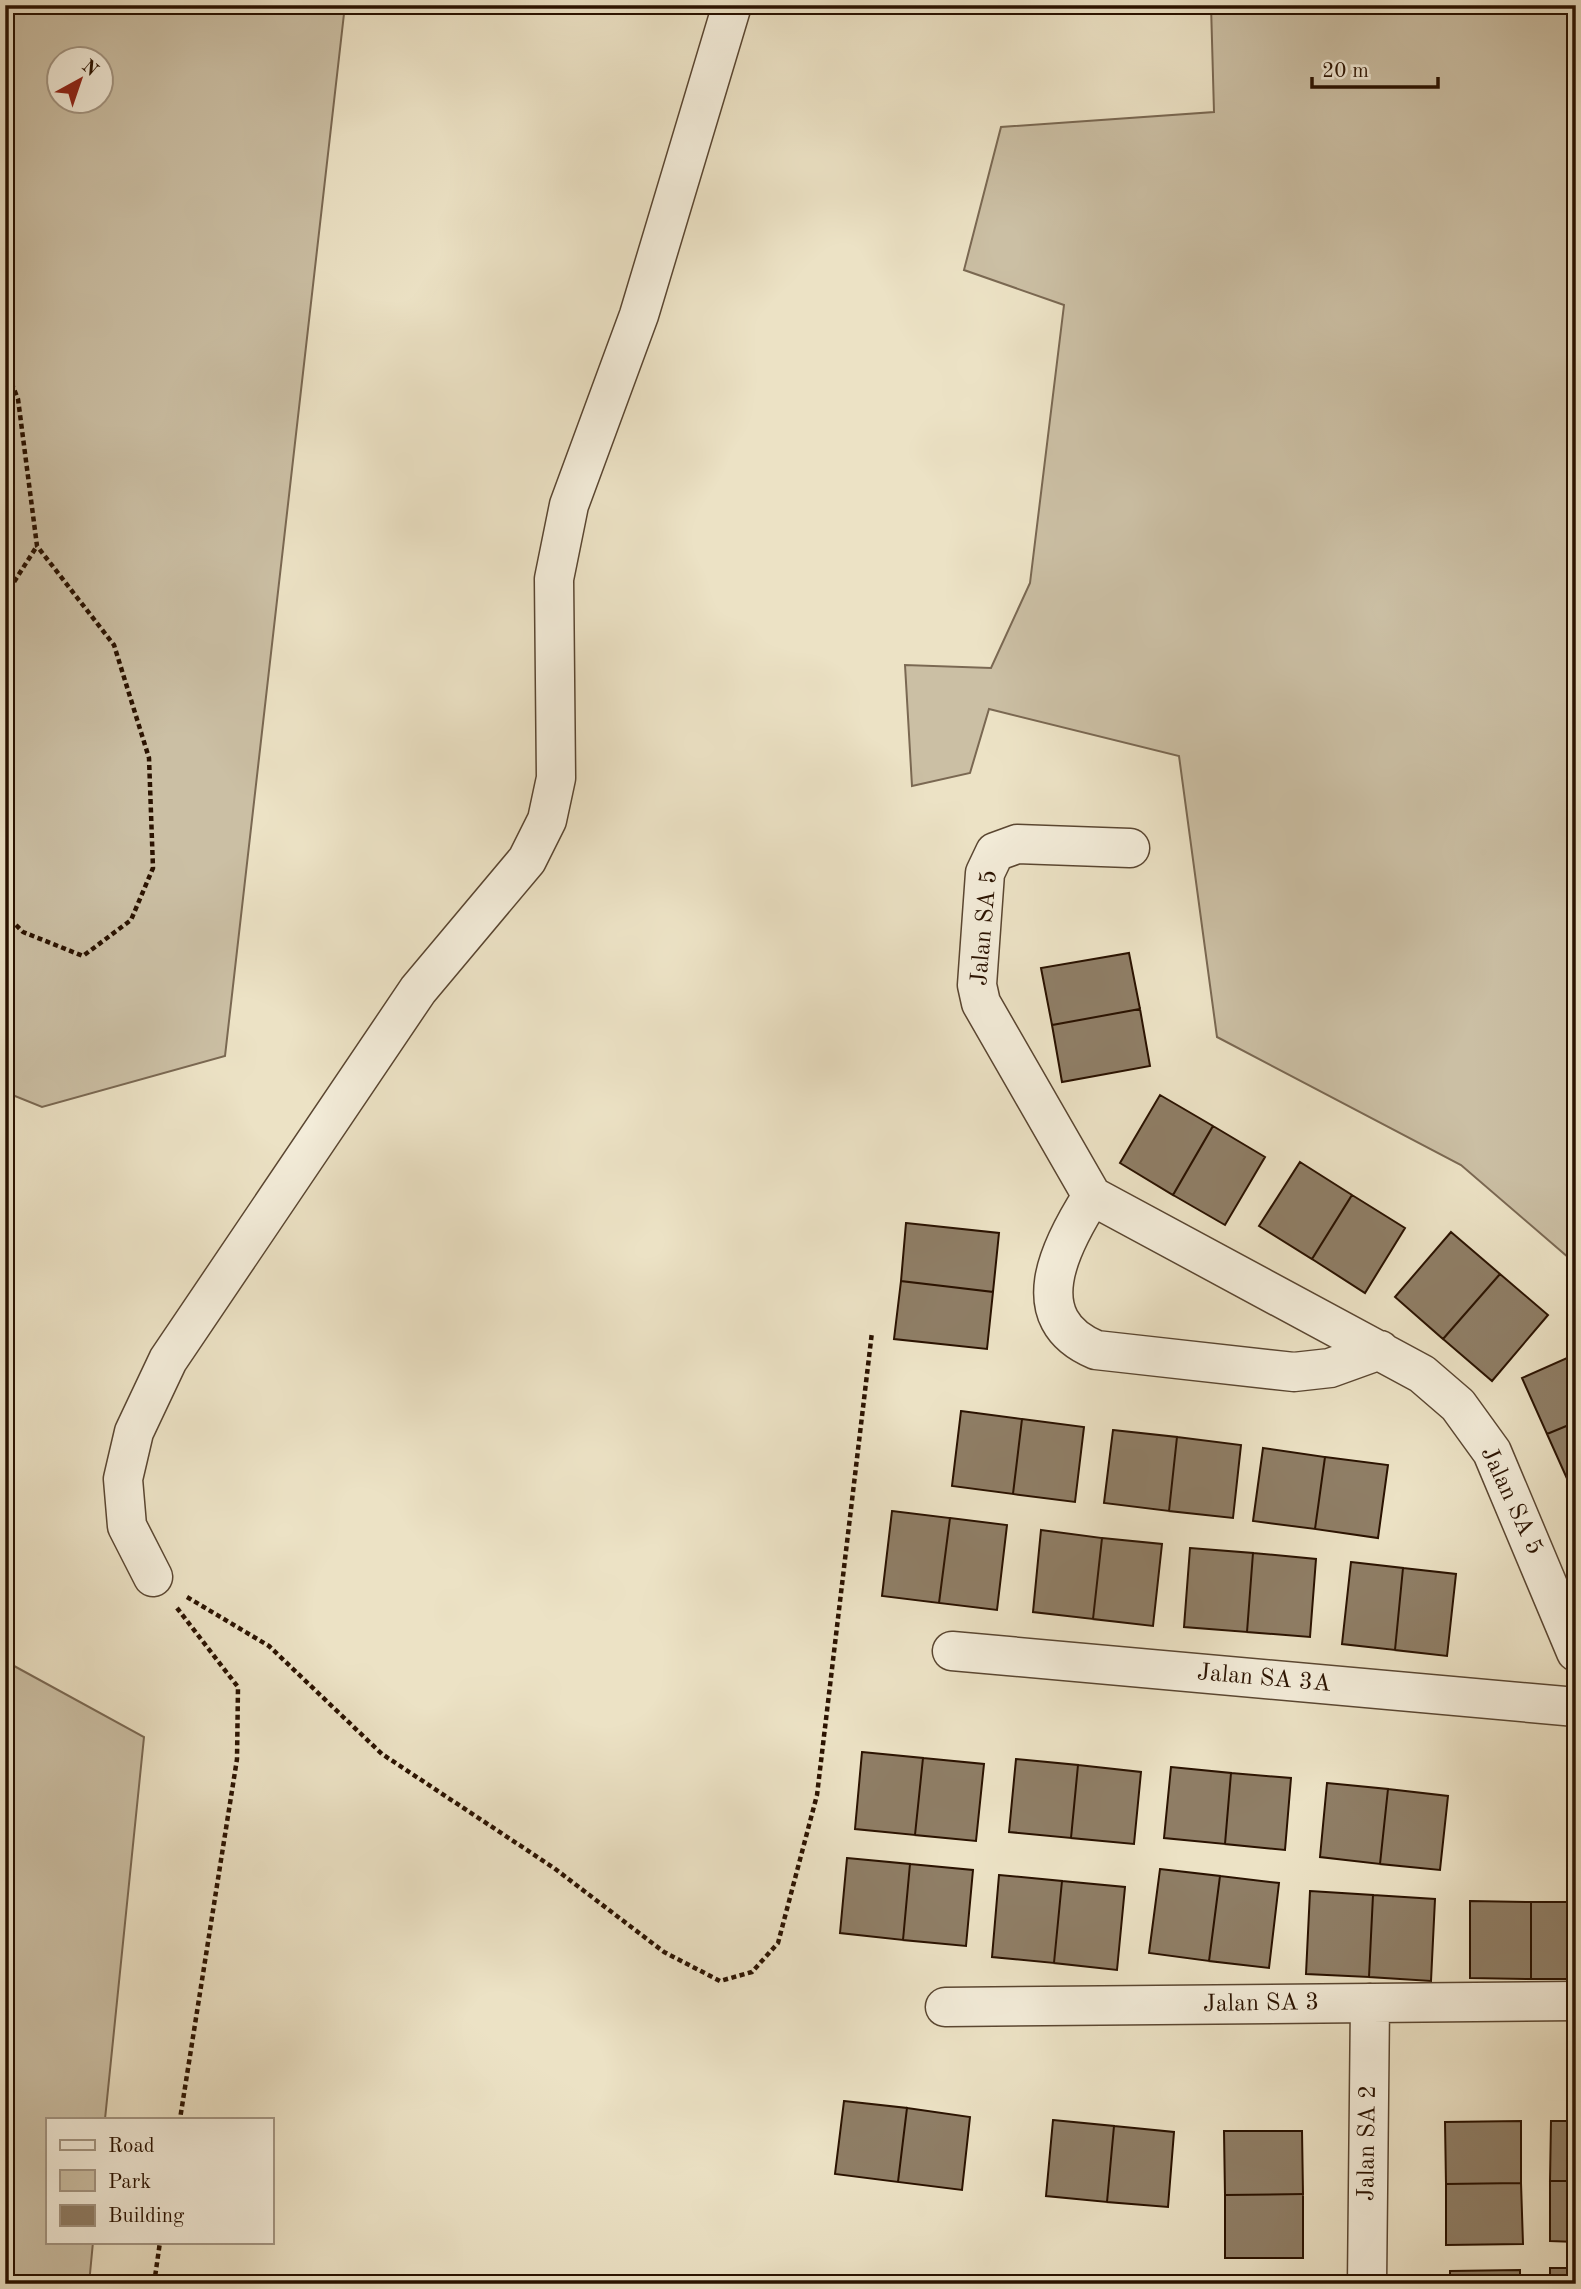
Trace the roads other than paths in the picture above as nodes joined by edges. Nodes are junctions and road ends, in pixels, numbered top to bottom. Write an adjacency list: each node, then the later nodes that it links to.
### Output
1 (732, 5): 5 (street)
2 (1130, 848): 3 (street, Jalan SA 5)
3 (1092, 1196): 4 (street, Jalan SA 5); 4 (street)
4 (1380, 1350): 7 (street, Jalan SA 5)
5 (153, 1577)
6 (952, 1651): 8 (street, Jalan SA 3A)
7 (1576, 1652)
8 (1576, 1707)
9 (1576, 2001): 10 (street, Jalan SA 3)
10 (1370, 2003): 11 (street, Jalan SA 3); 12 (street, Jalan SA 2)
11 (945, 2007)
12 (1367, 2284)

